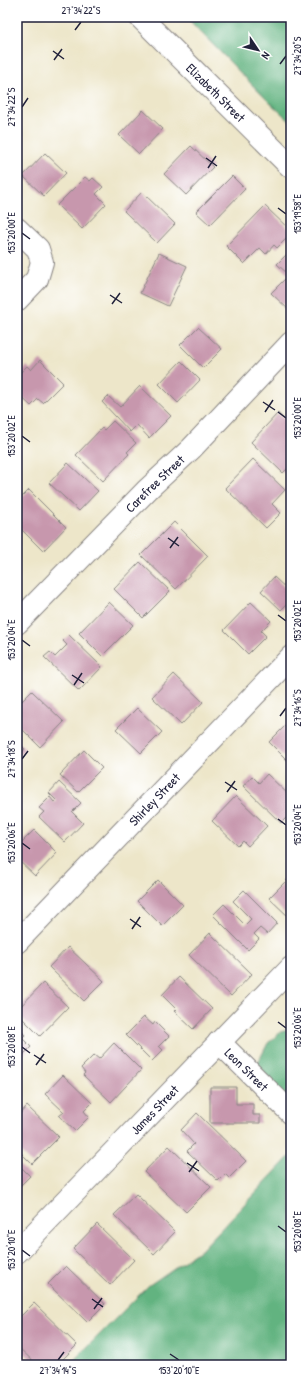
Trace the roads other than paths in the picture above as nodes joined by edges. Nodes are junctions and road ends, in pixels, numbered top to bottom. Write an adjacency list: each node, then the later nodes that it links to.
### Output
1 (140, 17): 2 (street, Elizabeth Street)
2 (291, 167)
3 (17, 229): 4 (street)
4 (17, 300)
5 (291, 343): 6 (street, Carefree Street)
6 (17, 623)
7 (291, 657): 8 (street, Shirley Street)
8 (17, 942)
9 (291, 968): 10 (street, James Street)
10 (219, 1042): 11 (street, Leon Street); 12 (street, James Street)
11 (291, 1113)
12 (17, 1252)

